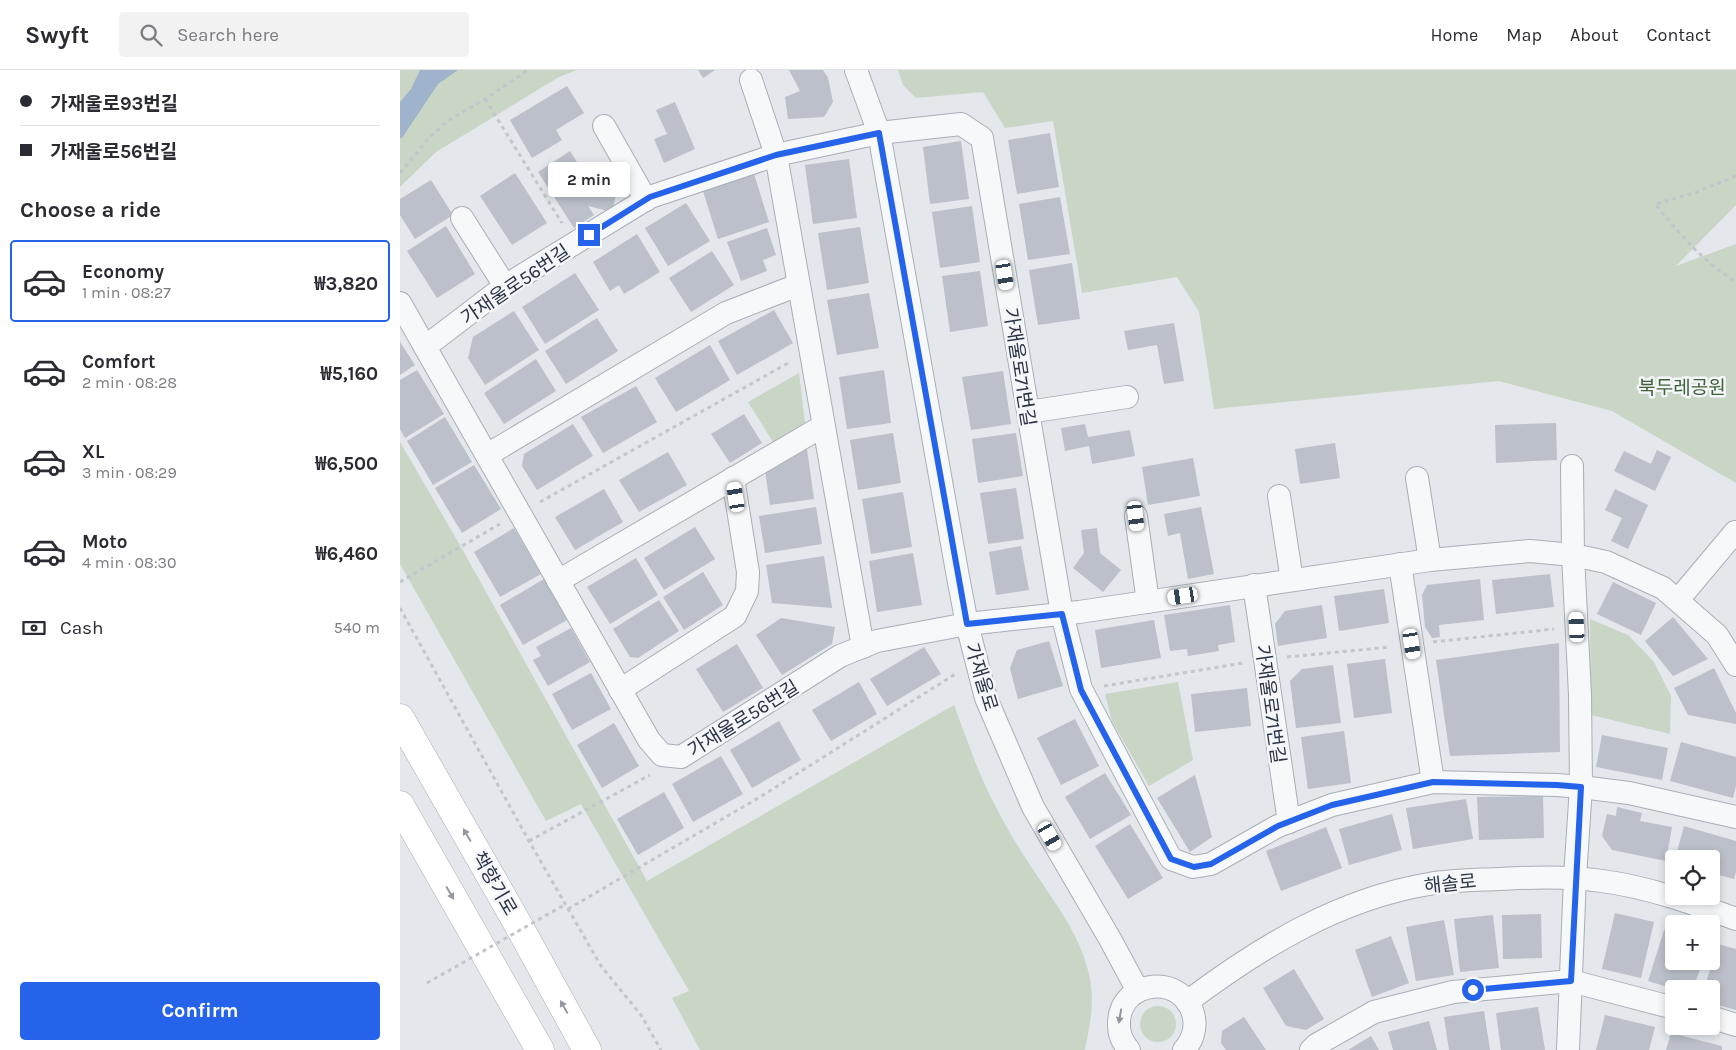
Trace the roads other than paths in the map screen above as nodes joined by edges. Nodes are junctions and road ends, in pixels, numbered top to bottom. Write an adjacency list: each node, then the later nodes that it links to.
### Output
1 (856, 70): 4 (street, 가재울로)
2 (750, 80): 5 (street)
3 (604, 126): 6 (street)
4 (879, 133): 5 (street, 가재울로56번길); 13 (street, 가재울로71번길); 31 (street, 가재울로)
5 (776, 155): 6 (street, 가재울로56번길); 8 (street)
6 (646, 200): 9 (street, 가재울로56번길)
7 (462, 218): 9 (street)
8 (798, 285): 14 (street); 15 (street)
9 (505, 286): 11 (street, 가재울로56번길)
10 (400, 303): 11 (street)
11 (425, 347): 15 (street, 가재울로56번길)
12 (1127, 397): 13 (street)
13 (1028, 412): 30 (street, 가재울로71번길)
14 (823, 426): 17 (street); 32 (street)
15 (487, 455): 26 (street, 가재울로56번길)
16 (1572, 466): 22 (street)
17 (733, 478): 26 (street); 34 (street)
18 (1417, 478): 23 (street)
19 (1279, 496): 25 (street)
20 (1136, 516): 29 (street)
21 (1735, 532): 28 (street)
22 (1573, 555): 23 (street); 28 (street); 37 (street)
23 (1430, 560): 24 (street)
24 (1400, 564): 25 (street); 36 (street)
25 (1292, 580): 27 (street)
26 (558, 581): 34 (street, 가재울로56번길)
27 (1254, 585): 29 (street); 40 (street, 가재울로71번길)
28 (1678, 600): 33 (street)
29 (1148, 602): 30 (street)
30 (1062, 614): 31 (street); 40 (street, 가재울로71번길)
31 (967, 624): 32 (street, 가재울로56번길); 44 (street, 가재울로)
32 (863, 647): 34 (street, 가재울로56번길)
33 (1736, 665)
34 (620, 690)
35 (400, 718): 51 (main road, 책향기로, one-way to 35)
36 (1433, 782): 37 (street, 가재울로71번길); 40 (street, 가재울로71번길)
37 (1581, 787): 39 (street, 가재울로71번길); 41 (street)
38 (400, 805): 50 (main road, one-way to 50)
39 (1736, 817)
40 (1289, 822)
41 (1575, 878): 42 (street, 해솔로); 43 (street); 45 (street, 해솔로)
42 (1736, 919)
43 (1571, 981): 46 (street); 53 (street); 54 (street)
44 (1138, 991): 45 (street); 49 (street, one-way to 49)
45 (1187, 1002): 52 (street)
46 (1665, 1006)
47 (1720, 1020): 48 (street)
48 (1736, 1025)
49 (1125, 1048)
50 (540, 1050)
51 (587, 1050)
52 (1184, 1050)
53 (1311, 1050)
54 (1568, 1050)

